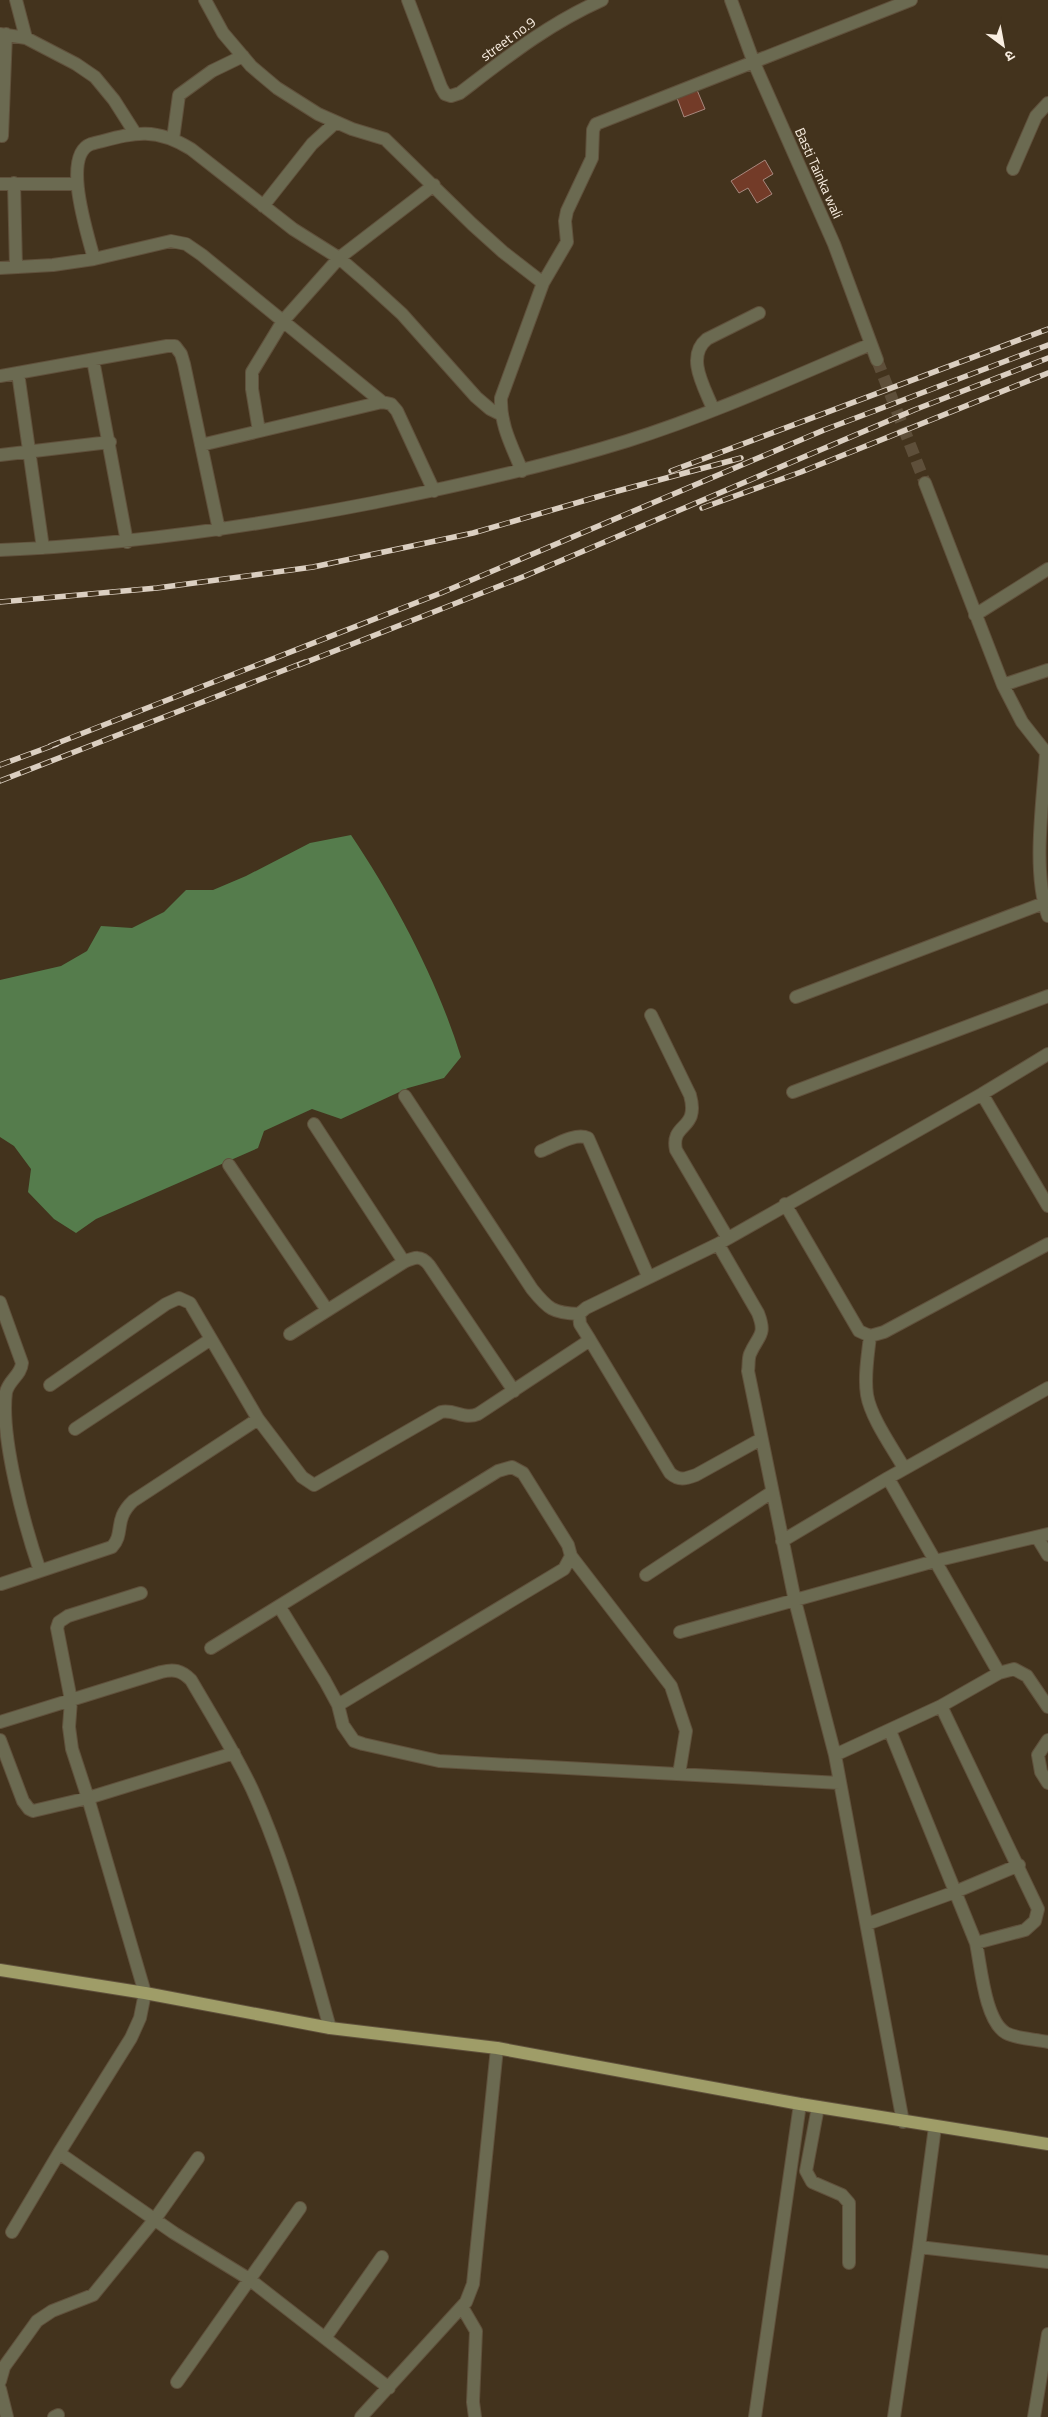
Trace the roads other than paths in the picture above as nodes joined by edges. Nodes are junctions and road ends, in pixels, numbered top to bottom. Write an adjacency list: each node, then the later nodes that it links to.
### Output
1 (16, 0): 8 (street)
2 (205, 0): 9 (street)
3 (408, 0): 4 (street, street no.9)
4 (602, 0)
5 (731, 0): 10 (street, Basti Tainka wali)
6 (910, 0): 10 (street)
7 (3, 34): 8 (street); 14 (street)
8 (26, 38): 13 (street)
9 (243, 56): 12 (street); 15 (street)
10 (754, 63): 26 (street); 29 (street, Basti Tainka wali)
11 (1048, 103): 16 (street)
12 (336, 122): 20 (street); 21 (street)
13 (135, 133): 15 (street); 19 (street)
14 (2, 136)
15 (173, 138): 21 (street)
16 (1013, 169)
17 (14, 183): 18 (street); 19 (street); 24 (street)
18 (0, 184)
19 (77, 184): 23 (street)
20 (434, 185): 22 (street); 26 (street)
21 (263, 206): 22 (street)
22 (339, 258): 28 (street); 36 (street)
23 (94, 259): 24 (street); 28 (street)
24 (16, 267): 25 (street)
25 (0, 268)
26 (543, 283): 36 (street)
27 (758, 313): 35 (street)
28 (283, 320): 34 (street); 37 (street)
29 (871, 344): 31 (street, Basti Tainka wali); 35 (street)
30 (93, 360): 32 (street); 38 (street); 39 (street)
31 (876, 360)
32 (18, 373): 33 (street); 40 (street)
33 (0, 376)
34 (382, 402): 37 (street); 44 (street)
35 (713, 409): 42 (street)
36 (500, 414): 42 (street)
37 (259, 431): 39 (street)
38 (110, 442): 40 (street); 46 (street)
39 (201, 445): 45 (street)
40 (30, 451): 41 (street); 47 (street)
41 (0, 455)
42 (522, 471): 44 (street)
43 (924, 483): 50 (street)
44 (434, 491): 45 (street)
45 (219, 530): 46 (street)
46 (127, 542): 47 (street)
47 (43, 548): 48 (street)
48 (0, 550)
49 (1048, 569): 50 (street)
50 (975, 615): 52 (street)
51 (1048, 670): 52 (street)
52 (1003, 685): 53 (street)
53 (1047, 755): 54 (street)
54 (1044, 903): 55 (street); 57 (street)
55 (1048, 916)
56 (1048, 996): 60 (street)
57 (796, 997)
58 (651, 1015): 68 (street)
59 (1048, 1054): 61 (street)
60 (793, 1092)
61 (982, 1094): 66 (street); 67 (street)
62 (404, 1096): 74 (street)
63 (314, 1124): 70 (street)
64 (542, 1151): 71 (street)
65 (229, 1165): 73 (street)
66 (785, 1204): 68 (street); 76 (street)
67 (1048, 1206)
68 (722, 1240): 71 (street); 84 (street)
69 (1048, 1244): 76 (street)
70 (404, 1262): 73 (street); 81 (street)
71 (648, 1276): 74 (street)
72 (0, 1302): 93 (street)
73 (327, 1310): 75 (street)
74 (579, 1314): 78 (street)
75 (290, 1334)
76 (870, 1336): 85 (street)
77 (211, 1339): 79 (street); 82 (street); 83 (street)
78 (590, 1340): 81 (street); 84 (street)
79 (50, 1384)
80 (1048, 1388): 85 (street)
81 (514, 1391): 82 (street)
82 (258, 1419): 93 (street)
83 (75, 1429)
84 (761, 1439): 87 (street)
85 (904, 1468): 86 (street)
86 (888, 1478): 89 (street); 92 (street)
87 (772, 1492): 89 (street); 94 (street)
88 (1043, 1536): 90 (street); 92 (street)
89 (782, 1540): 97 (street)
90 (1048, 1555)
91 (571, 1556): 98 (street); 103 (street); 112 (street)
92 (935, 1561): 97 (street); 101 (street)
93 (40, 1571): 95 (street)
94 (646, 1575)
95 (1, 1584)
96 (141, 1593): 102 (street)
97 (795, 1601): 99 (street); 111 (street)
98 (279, 1606): 100 (street); 103 (street)
99 (680, 1632)
100 (211, 1648)
101 (999, 1673): 104 (street); 105 (street)
102 (71, 1700): 106 (street); 110 (street); 115 (street)
103 (338, 1705): 112 (street)
104 (942, 1706): 107 (street); 116 (street)
105 (1048, 1707)
106 (0, 1722)
107 (890, 1731): 111 (street); 117 (street)
108 (0, 1740): 115 (street)
109 (1048, 1740): 114 (street)
110 (234, 1753): 115 (street); 122 (street)
111 (835, 1755): 113 (street)
112 (679, 1774): 113 (street)
113 (840, 1783): 118 (street)
114 (1048, 1783)
115 (88, 1798): 121 (street)
116 (1019, 1865): 117 (street); 119 (street)
117 (955, 1892): 118 (street); 119 (street)
118 (867, 1924): 127 (street)
119 (976, 1944): 123 (street)
120 (0, 1970): 121 (main road)
121 (146, 1993): 122 (main road); 130 (street)
122 (330, 2028): 124 (main road)
123 (1048, 2042)
124 (497, 2048): 125 (main road); 140 (street)
125 (800, 2104): 126 (main road); 150 (street)
126 (818, 2107): 127 (main road); 138 (street)
127 (903, 2122): 128 (main road)
128 (936, 2127): 129 (main road); 135 (street)
129 (1048, 2144)
130 (59, 2153): 133 (street); 134 (street)
131 (198, 2158): 133 (street)
132 (300, 2208): 139 (street)
133 (154, 2219): 139 (street); 143 (street)
134 (12, 2232)
135 (919, 2247): 137 (street); 151 (street)
136 (382, 2257): 142 (street)
137 (1048, 2262)
138 (849, 2263)
139 (249, 2279): 142 (street); 144 (street)
140 (462, 2307): 146 (street); 149 (street)
141 (1048, 2334): 152 (street)
142 (325, 2338): 146 (street)
143 (0, 2381)
144 (177, 2382)
145 (0, 2388): 147 (street)
146 (389, 2388): 148 (street)
147 (7, 2417)
148 (361, 2417)
149 (475, 2417)
150 (755, 2417)
151 (894, 2417)
152 (1034, 2417)

